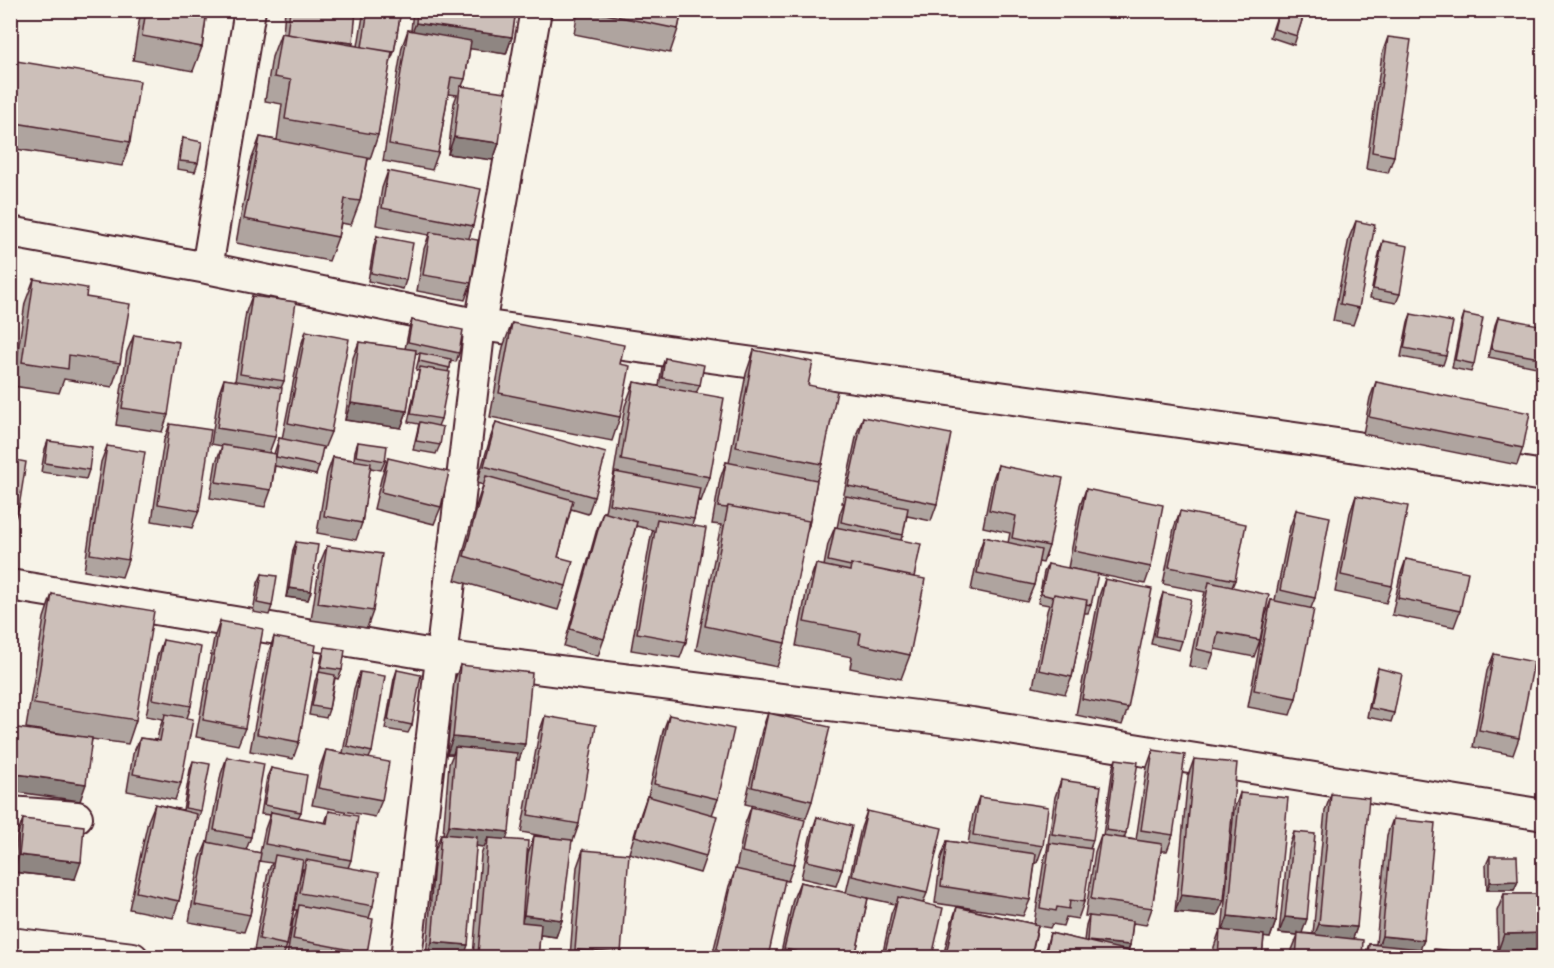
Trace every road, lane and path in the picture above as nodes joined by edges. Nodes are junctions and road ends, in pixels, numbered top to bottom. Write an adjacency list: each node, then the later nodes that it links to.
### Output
1 (250, 10): 4 (street)
2 (536, 10): 5 (street)
3 (10, 232): 4 (street)
4 (207, 268): 5 (street)
5 (480, 325): 6 (street); 8 (street)
6 (1544, 476)
7 (10, 585): 8 (street)
8 (440, 656): 10 (street); 14 (street)
9 (10, 812): 11 (street)
10 (1544, 815)
11 (77, 817)
12 (10, 943): 13 (street)
13 (133, 957)
14 (406, 957)

